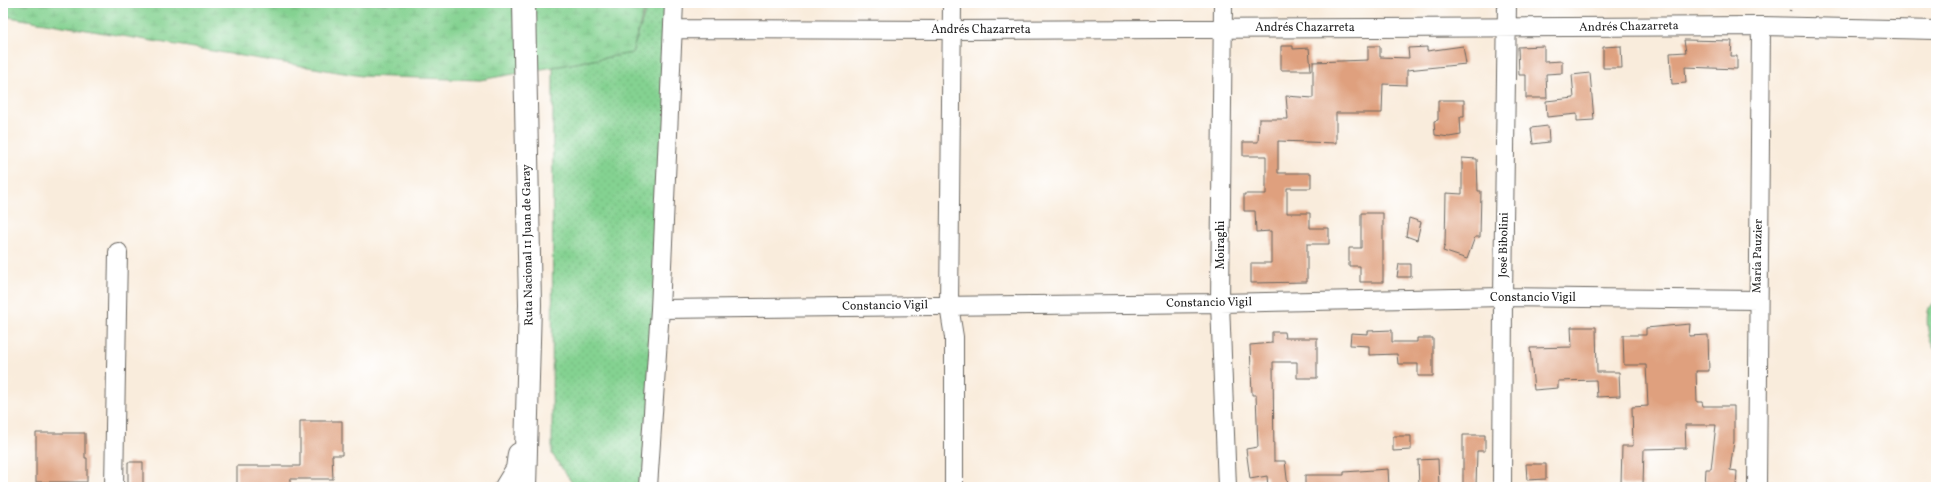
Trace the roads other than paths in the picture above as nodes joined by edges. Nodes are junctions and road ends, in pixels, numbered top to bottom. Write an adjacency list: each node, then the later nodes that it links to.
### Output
1 (524, 3): 18 (highway, Ruta Nacional 11 Juan de Garay)
2 (674, 3): 9 (street)
3 (952, 3): 10 (street)
4 (1223, 3): 7 (street, Moiraghi)
5 (1507, 3): 8 (street, José Bibolini)
6 (1761, 26): 8 (street, Andrés Chazarreta); 11 (street, Andrés Chazarreta); 14 (street, María Pauzier)
7 (1222, 28): 8 (street, Andrés Chazarreta); 10 (street, Andrés Chazarreta); 15 (street, Moiraghi)
8 (1508, 28): 13 (street, José Bibolini)
9 (673, 29): 10 (street, Andrés Chazarreta); 17 (street)
10 (952, 30): 16 (street)
11 (1936, 30)
12 (118, 252): 19 (street)
13 (1503, 297): 14 (street, Constancio Vigil); 15 (street, Constancio Vigil); 25 (street, José Bibolini)
14 (1758, 300): 26 (street, María Pauzier)
15 (1220, 303): 16 (street, Constancio Vigil); 24 (street, Moiraghi)
16 (949, 306): 17 (street, Constancio Vigil); 23 (street)
17 (660, 309): 22 (street)
18 (526, 410): 20 (highway); 21 (highway, Ruta Nacional 11 Juan de Garay)
19 (114, 487)
20 (506, 487)
21 (525, 487)
22 (648, 487)
23 (954, 487)
24 (1227, 487)
25 (1502, 487)
26 (1757, 487)

